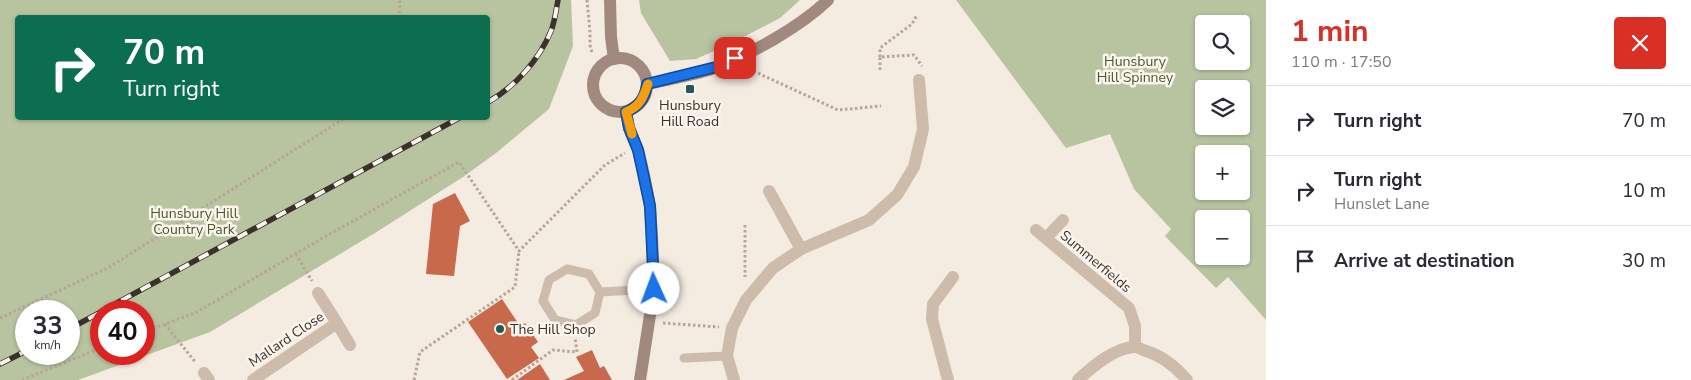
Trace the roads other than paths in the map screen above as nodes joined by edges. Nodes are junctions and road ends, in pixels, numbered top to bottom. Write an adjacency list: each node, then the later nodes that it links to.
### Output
1 (610, 0): 3 (street)
2 (828, 0): 5 (street)
3 (614, 59): 5 (street); 6 (street)
4 (921, 74): 11 (street)
5 (647, 84): 6 (street)
6 (626, 112): 13 (street)
7 (769, 191): 11 (street)
8 (1063, 220): 10 (street)
9 (1036, 230): 10 (street, Summerfields)
10 (1046, 238): 18 (street, Summerfields)
11 (800, 249): 19 (street)
12 (953, 277): 24 (street)
13 (654, 289): 15 (lane); 22 (street)
14 (318, 292): 16 (street, Mallard Close)
15 (600, 292): 15 (lane)
16 (337, 323): 17 (street, Mallard Close); 21 (street, Mallard Close)
17 (350, 345)
18 (1135, 347): 25 (street); 26 (street)
19 (727, 356): 20 (lane); 23 (street)
20 (684, 358)
21 (253, 380)
22 (640, 380)
23 (734, 380)
24 (948, 380)
25 (1078, 380)
26 (1187, 380)

